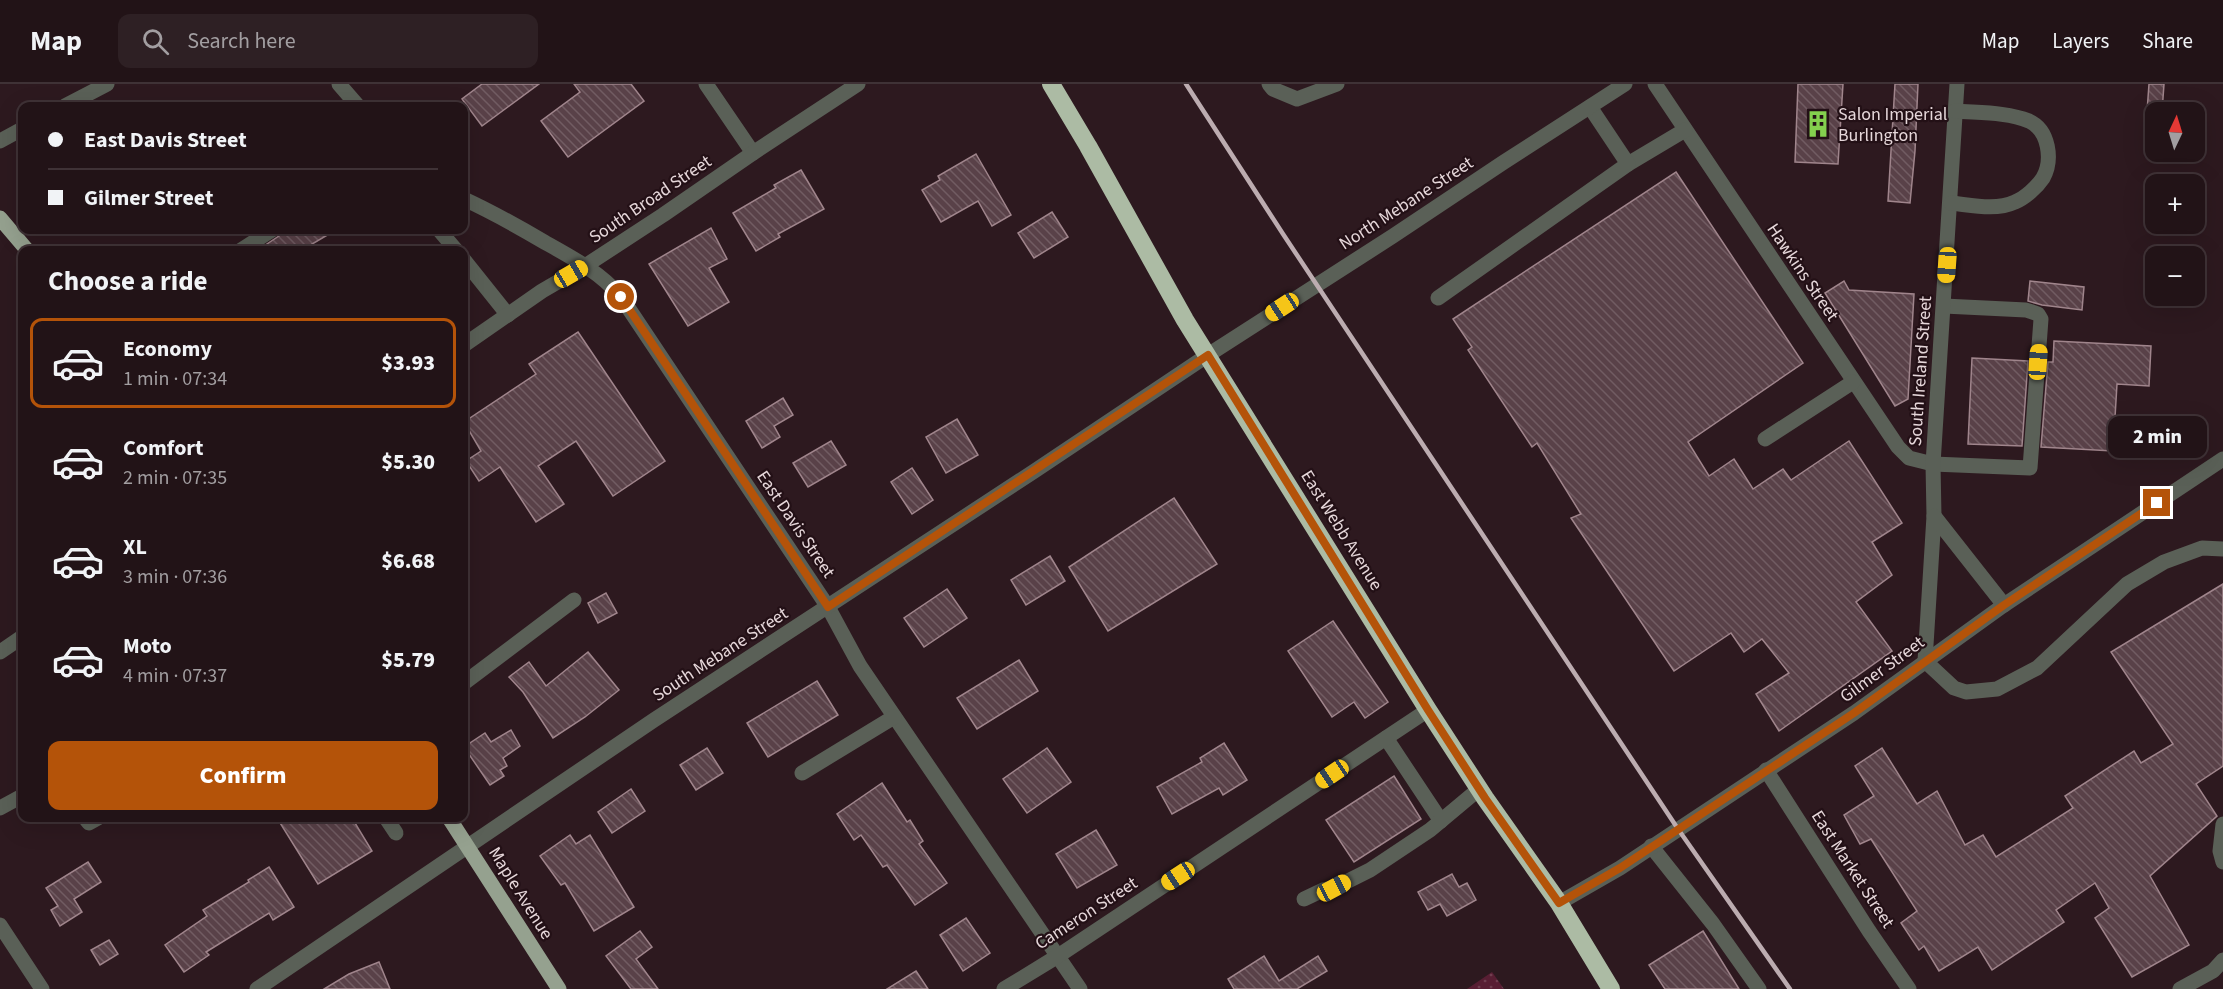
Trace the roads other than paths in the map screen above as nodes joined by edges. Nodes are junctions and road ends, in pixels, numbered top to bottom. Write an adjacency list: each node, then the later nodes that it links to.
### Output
1 (107, 84): 11 (street)
2 (339, 84): 12 (street)
3 (706, 84): 18 (street)
4 (858, 84): 18 (street, South Broad Street)
5 (1051, 84): 34 (highway, East Webb Avenue)
6 (1269, 84): 7 (street)
7 (1337, 84)
8 (1625, 84): 13 (street, North Mebane Street)
9 (1655, 84): 15 (street, Hawkins Street)
10 (1958, 84): 14 (street, South Ireland Street)
11 (73, 102)
12 (355, 102)
13 (1590, 106): 19 (street); 34 (street, North Mebane Street)
14 (1956, 111): 21 (street, South Ireland Street); 21 (street)
15 (1685, 130): 19 (street); 35 (street, Hawkins Street)
16 (18, 131): 17 (street)
17 (0, 141)
18 (753, 153): 29 (street, South Broad Street)
19 (1628, 164): 30 (street)
20 (468, 201): 29 (street, East Davis Street)
21 (1951, 203): 31 (street, South Ireland Street)
22 (0, 218): 25 (main road)
23 (266, 234): 26 (street)
24 (442, 234): 27 (street)
25 (24, 246)
26 (247, 246)
27 (453, 246)
28 (468, 265): 32 (street)
29 (585, 266): 32 (street, South Broad Street); 43 (street, East Davis Street)
30 (1438, 298)
31 (1944, 306): 38 (street, South Ireland Street); 38 (street, Hawkins Street)
32 (508, 315): 33 (street, South Broad Street)
33 (468, 339)
34 (1208, 355): 43 (street, South Mebane Street); 48 (highway, East Webb Avenue)
35 (1853, 382): 36 (street); 38 (street, Hawkins Street)
36 (1766, 439)
37 (2223, 459): 42 (street, Gilmer Street)
38 (1933, 464): 39 (street, South Ireland Street)
39 (1934, 516): 42 (street); 46 (street, South Ireland Street)
40 (2223, 549): 46 (street)
41 (574, 600): 47 (street)
42 (2004, 605): 46 (street, Gilmer Street)
43 (828, 607): 49 (street, East Davis Street); 61 (street, South Mebane Street)
44 (18, 640): 45 (street)
45 (0, 652)
46 (1925, 661): 51 (street, Gilmer Street)
47 (468, 680)
48 (1428, 710): 50 (street, Cameron Street); 53 (highway, East Webb Avenue)
49 (894, 717): 52 (street); 67 (street, East Davis Street)
50 (1386, 738): 56 (street); 67 (street, Cameron Street)
51 (1766, 770): 62 (street, Gilmer Street); 76 (street, East Market Street)
52 (802, 773)
53 (1479, 789): 56 (street); 65 (highway, East Webb Avenue)
54 (18, 798): 55 (street)
55 (0, 808)
56 (1442, 821): 64 (street)
57 (389, 822): 60 (street)
58 (452, 822): 61 (main road, Maple Avenue)
59 (2223, 824): 63 (street)
60 (396, 833)
61 (469, 846): 70 (street, South Mebane Street); 71 (main road, Maple Avenue)
62 (1651, 846): 65 (street, Gilmer Street); 75 (street)
63 (2223, 862)
64 (1304, 899)
65 (1559, 903): 74 (highway, East Webb Avenue)
66 (0, 925): 69 (street)
67 (1058, 956): 72 (street, Cameron Street); 73 (street, East Davis Street)
68 (2223, 960): 77 (street)
69 (42, 989)
70 (257, 989)
71 (559, 989)
72 (1004, 989)
73 (1080, 989)
74 (1611, 989)
75 (1759, 989)
76 (1909, 989)
77 (2180, 989)

